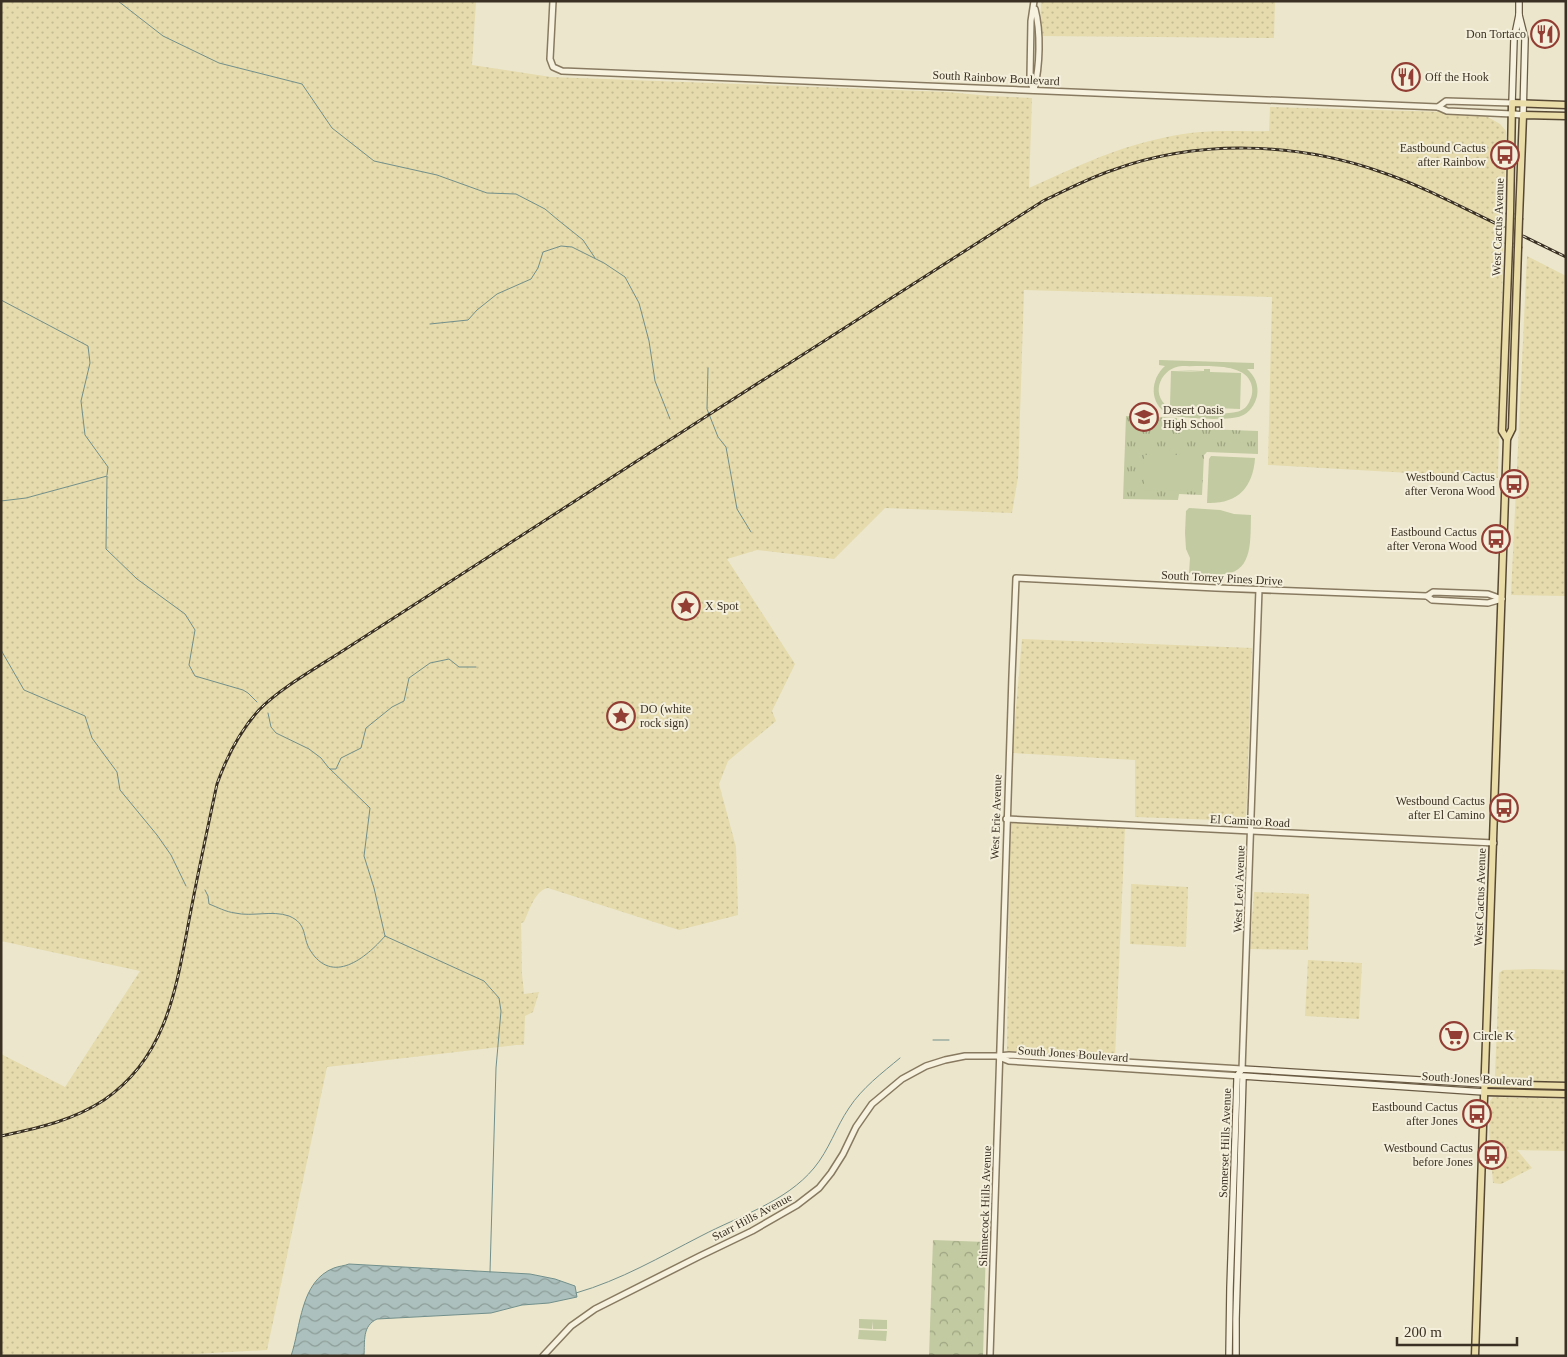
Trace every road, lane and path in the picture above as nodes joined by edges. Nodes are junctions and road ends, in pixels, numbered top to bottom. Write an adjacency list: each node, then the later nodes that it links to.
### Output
1 (553, 1): 5 (street, South Rainbow Boulevard)
2 (1518, 1): 4 (main road, West Cactus Avenue)
3 (1034, 4): 5 (street)
4 (1519, 15): 6 (main road, West Cactus Avenue); 7 (main road, West Cactus Avenue)
5 (1034, 90): 9 (street, South Rainbow Boulevard)
6 (1512, 103): 7 (main road, South Rainbow Boulevard); 9 (street, South Rainbow Boulevard); 10 (main road, West Cactus Avenue)
7 (1523, 103): 8 (main road, South Rainbow Boulevard); 11 (main road, West Cactus Avenue)
8 (1566, 105)
9 (1438, 107): 10 (street, South Rainbow Boulevard)
10 (1512, 114): 11 (main road, South Rainbow Boulevard); 13 (main road, West Cactus Avenue, bridge)
11 (1523, 114): 12 (main road, South Rainbow Boulevard); 13 (main road, West Cactus Avenue, bridge)
12 (1566, 116)
13 (1508, 439): 17 (main road, West Cactus Avenue)
14 (1016, 578): 15 (street, South Torrey Pines Drive); 18 (street, West Erie Avenue)
15 (1259, 589): 16 (street, South Torrey Pines Drive); 19 (street, West Levi Avenue)
16 (1427, 596): 17 (street, South Torrey Pines Drive); 17 (street, South Torrey Pines Drive)
17 (1502, 599): 20 (main road, West Cactus Avenue)
18 (1006, 819): 19 (street, El Camino Road); 21 (street, West Erie Avenue)
19 (1251, 831): 20 (street, El Camino Road); 22 (street, West Levi Avenue)
20 (1494, 843): 24 (main road, West Cactus Avenue)
21 (998, 1056): 22 (street, South Jones Boulevard); 23 (street, South Jones Boulevard); 28 (street, Starr Hills Avenue); 29 (street, Shinnecock Hills Avenue)
22 (1242, 1069): 23 (main road, Somerset Hills Avenue); 24 (main road, South Jones Boulevard)
23 (1240, 1076): 26 (main road, South Jones Boulevard); 30 (main road, Somerset Hills Avenue); 31 (main road, Somerset Hills Avenue)
24 (1485, 1084): 25 (main road, South Jones Boulevard); 26 (main road, West Cactus Avenue)
25 (1566, 1086)
26 (1484, 1092): 27 (main road, South Jones Boulevard); 32 (main road, West Cactus Avenue)
27 (1566, 1094)
28 (543, 1356)
29 (990, 1356)
30 (1230, 1356)
31 (1236, 1356)
32 (1475, 1356)

